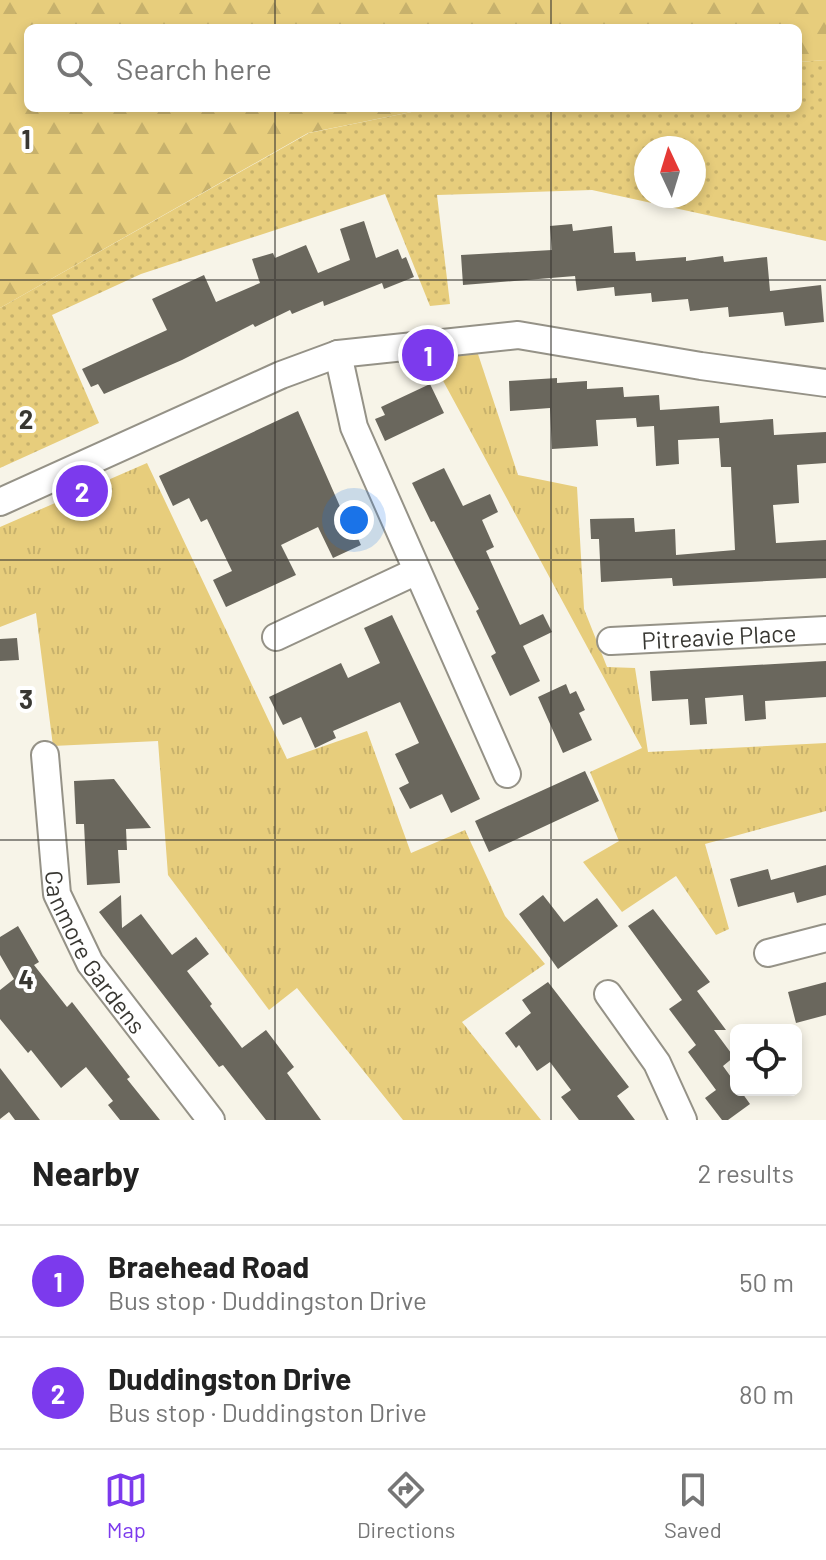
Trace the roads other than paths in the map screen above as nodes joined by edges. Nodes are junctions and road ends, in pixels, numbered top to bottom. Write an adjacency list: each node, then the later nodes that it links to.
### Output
1 (338, 354): 2 (street); 3 (street); 4 (street)
2 (826, 383)
3 (0, 502)
4 (417, 571): 6 (street); 9 (street)
5 (826, 630): 7 (street, Pitreavie Place)
6 (276, 637)
7 (611, 641)
8 (45, 755): 13 (street, Canmore Gardens)
9 (507, 774)
10 (826, 938): 11 (street)
11 (768, 953)
12 (608, 994): 14 (street)
13 (211, 1120)
14 (683, 1120)

